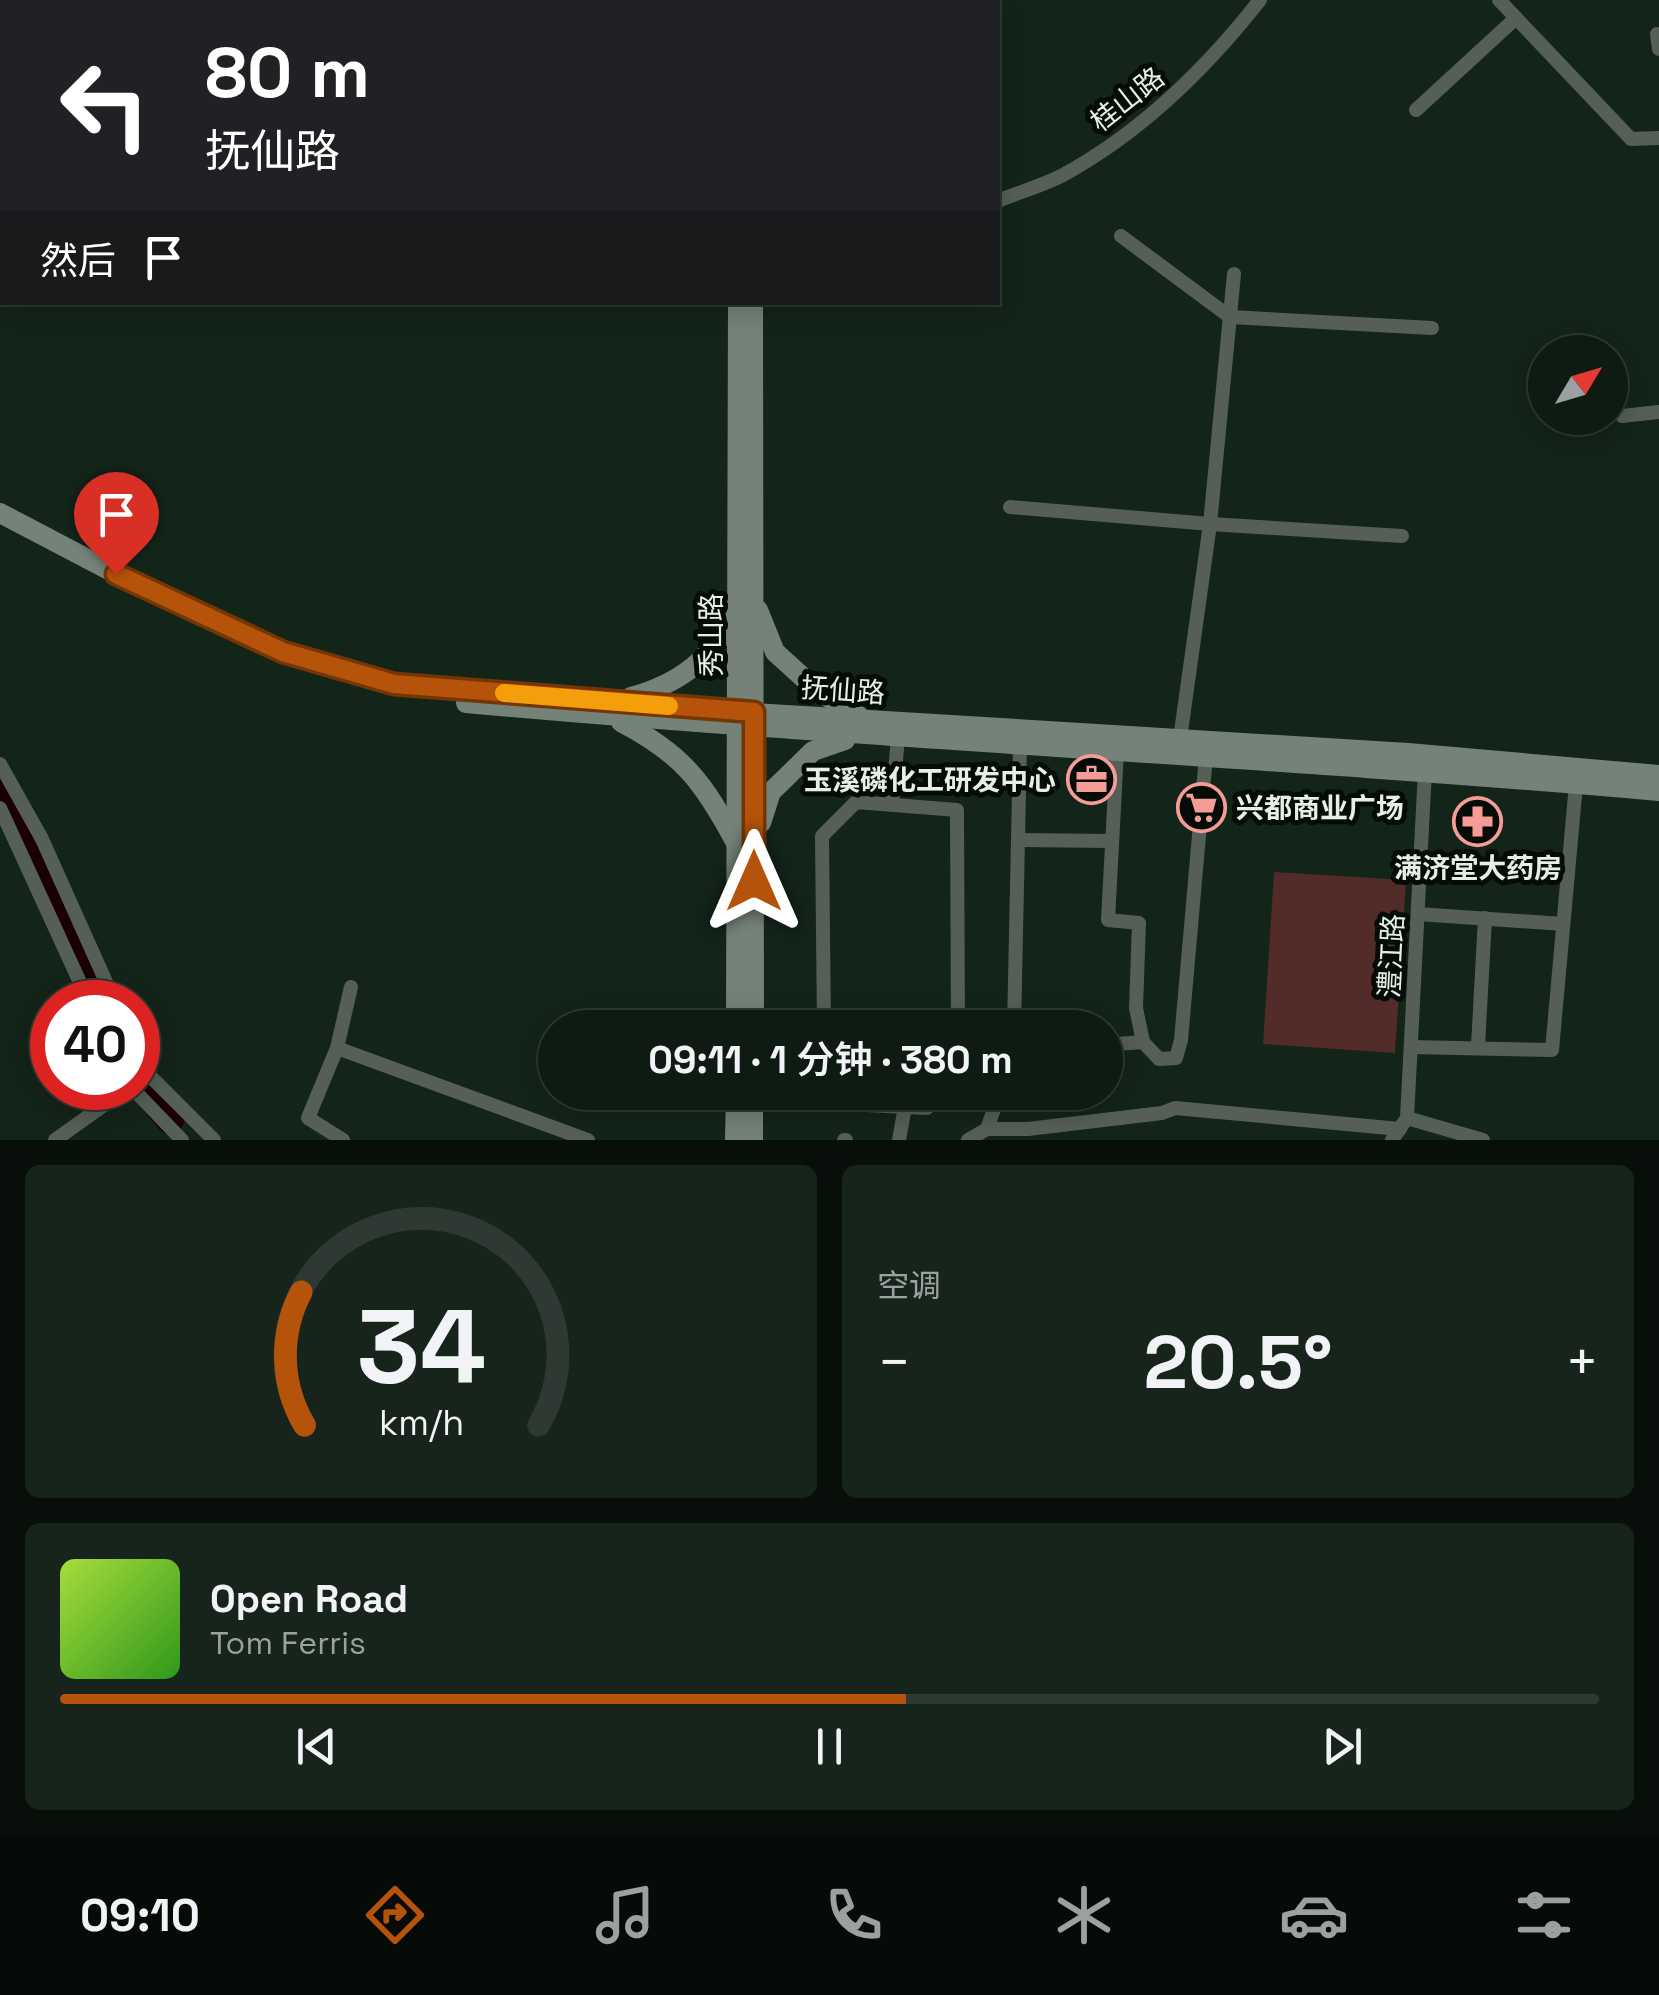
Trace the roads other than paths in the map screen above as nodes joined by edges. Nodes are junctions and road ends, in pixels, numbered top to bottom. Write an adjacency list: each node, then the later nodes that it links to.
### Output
1 (1260, 0): 6 (street, 桂山路)
2 (1499, 0): 3 (street)
3 (1516, 18): 4 (street); 5 (street)
4 (1416, 110)
5 (1659, 138)
6 (1000, 200)
7 (1120, 236): 11 (street)
8 (1234, 274): 11 (street)
9 (738, 305): 20 (main road, 秀山路)
10 (753, 305): 20 (main road, 秀山路)
11 (1230, 317): 12 (street); 17 (street)
12 (1432, 328)
13 (1659, 412): 14 (street)
14 (1628, 415)
15 (1010, 507): 17 (street)
16 (0, 514): 21 (main road, 抚仙路)
17 (1210, 524): 19 (street); 25 (street)
18 (0, 528): 21 (main road, 抚仙路)
19 (1402, 536)
20 (746, 606): 21 (main road); 22 (main road, 秀山路); 23 (main road)
21 (612, 709): 22 (main road, 抚仙路); 38 (main road)
22 (746, 720): 23 (main road, 抚仙路); 38 (main road, 秀山路)
23 (862, 728): 24 (main road, 抚仙路); 25 (main road, 抚仙路); 38 (main road)
24 (898, 738): 26 (main road, 抚仙路); 34 (street)
25 (1180, 738): 31 (main road, 抚仙路)
26 (1020, 745): 27 (main road, 抚仙路); 36 (street)
27 (1117, 751): 28 (main road, 抚仙路); 37 (street)
28 (1206, 756): 30 (main road, 抚仙路); 50 (street)
29 (0, 764): 43 (street)
30 (1425, 770): 32 (main road, 抚仙路); 39 (street, 澧江路)
31 (1659, 775)
32 (1576, 784): 33 (main road, 抚仙路); 41 (street)
33 (1659, 791)
34 (892, 804): 47 (street); 48 (street)
35 (0, 808): 42 (street)
36 (1018, 840): 37 (street); 49 (street)
37 (1112, 841): 50 (street)
38 (746, 846): 45 (main road, 秀山路); 46 (main road, 秀山路)
39 (1418, 914): 40 (street); 53 (street, 澧江路)
40 (1485, 918): 41 (street); 52 (street)
41 (1563, 924): 52 (street)
42 (80, 980)
43 (105, 980)
44 (352, 987): 54 (street)
45 (737, 1010)
46 (753, 1010)
47 (824, 1010)
48 (958, 1010)
49 (1014, 1010)
50 (1143, 1042): 51 (street)
51 (1123, 1044)
52 (1478, 1046): 53 (street)
53 (1411, 1047): 63 (street, 澧江路)
54 (337, 1048): 67 (street); 68 (street)
55 (160, 1086): 66 (street)
56 (98, 1110): 64 (street)
57 (152, 1110): 65 (street)
58 (736, 1110): 69 (main road)
59 (753, 1110): 70 (main road)
60 (904, 1110): 71 (street)
61 (994, 1110): 62 (street)
62 (987, 1129): 63 (street); 72 (street)
63 (1400, 1129): 73 (street)
64 (55, 1140)
65 (182, 1140)
66 (214, 1140)
67 (343, 1140)
68 (588, 1140)
69 (735, 1140)
70 (753, 1140)
71 (898, 1140)
72 (968, 1140)
73 (1483, 1140)

